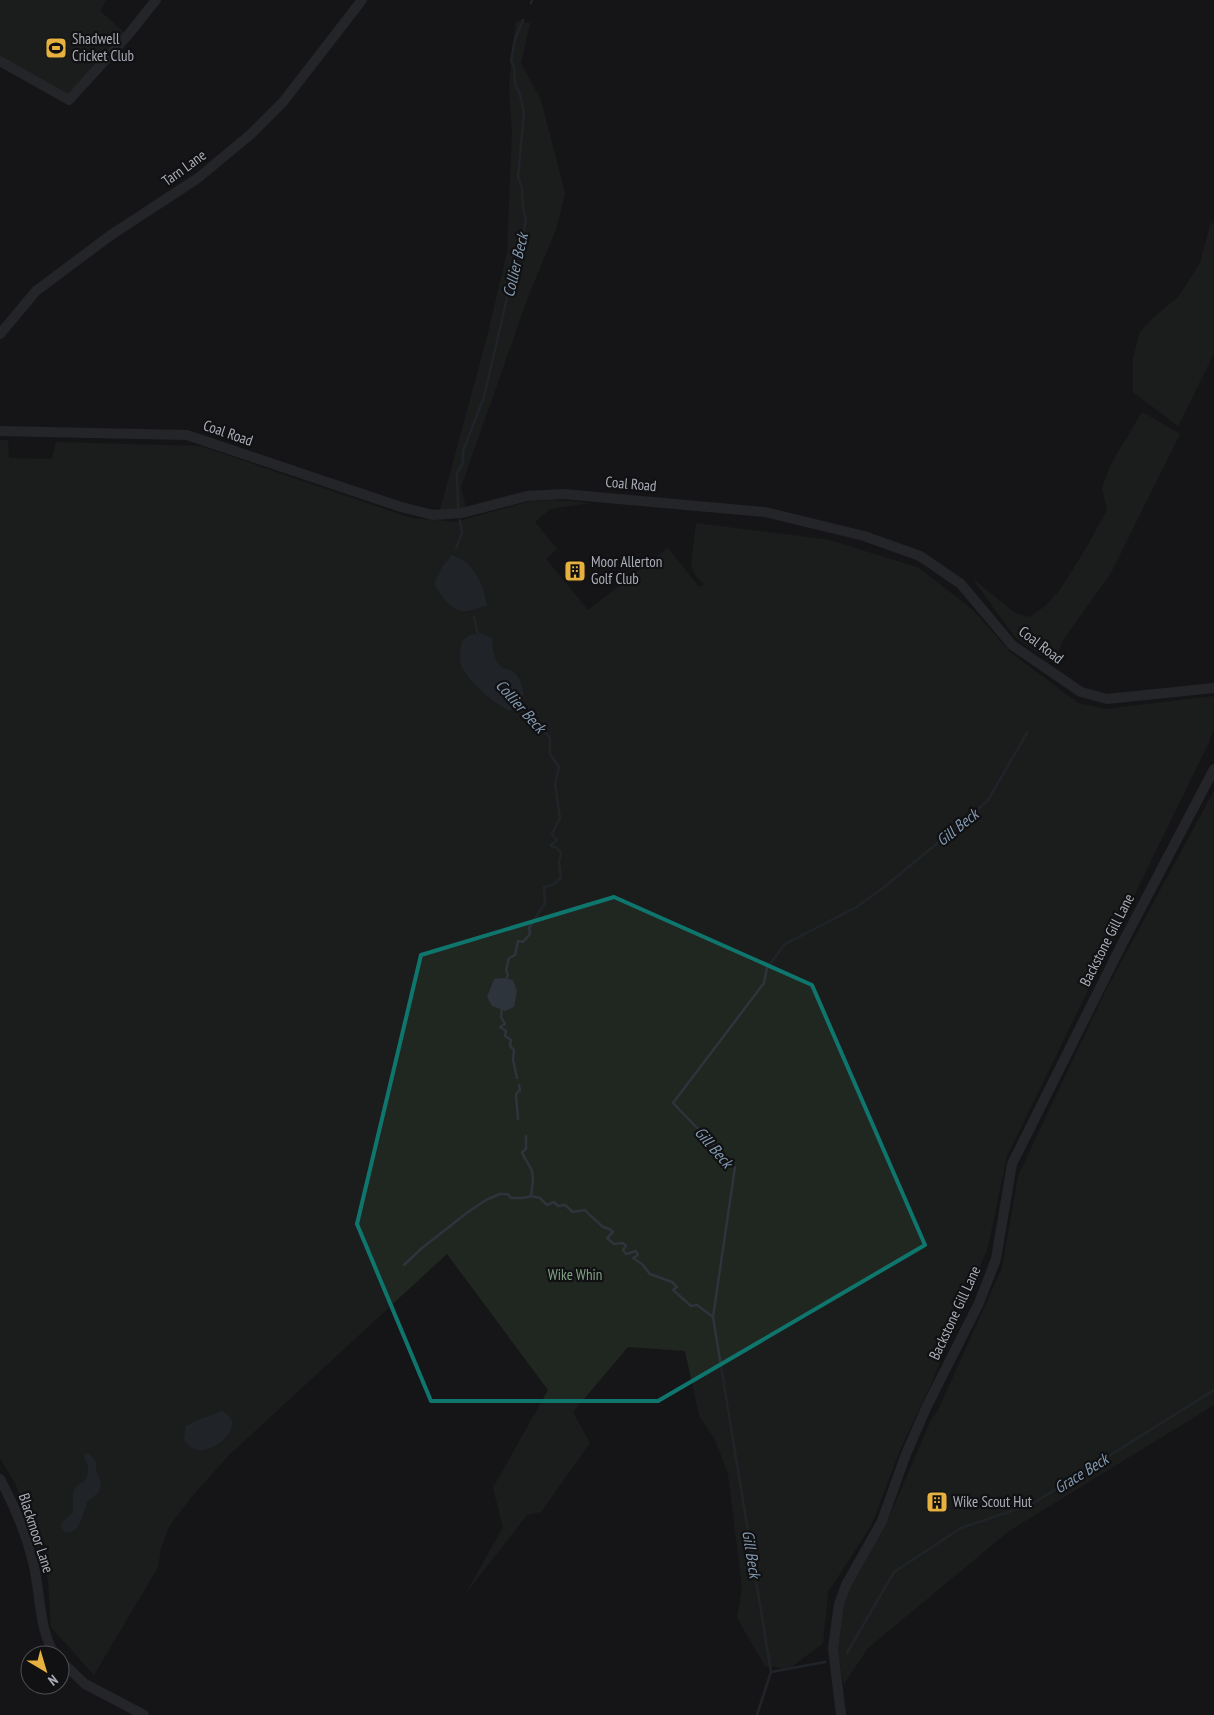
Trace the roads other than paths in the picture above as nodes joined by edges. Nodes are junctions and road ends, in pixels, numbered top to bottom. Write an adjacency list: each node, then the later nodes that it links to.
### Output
1 (156, 0): 3 (street)
2 (362, 0): 4 (street, Tarn Lane)
3 (0, 62)
4 (0, 334)
5 (0, 431): 6 (street, Coal Road)
6 (1214, 688)
7 (1214, 769): 12 (street, Backstone Gill Lane)
8 (0, 1479): 9 (street, Blackmoor Lane)
9 (49, 1645)
10 (70, 1670): 11 (street)
11 (144, 1715)
12 (841, 1715)

